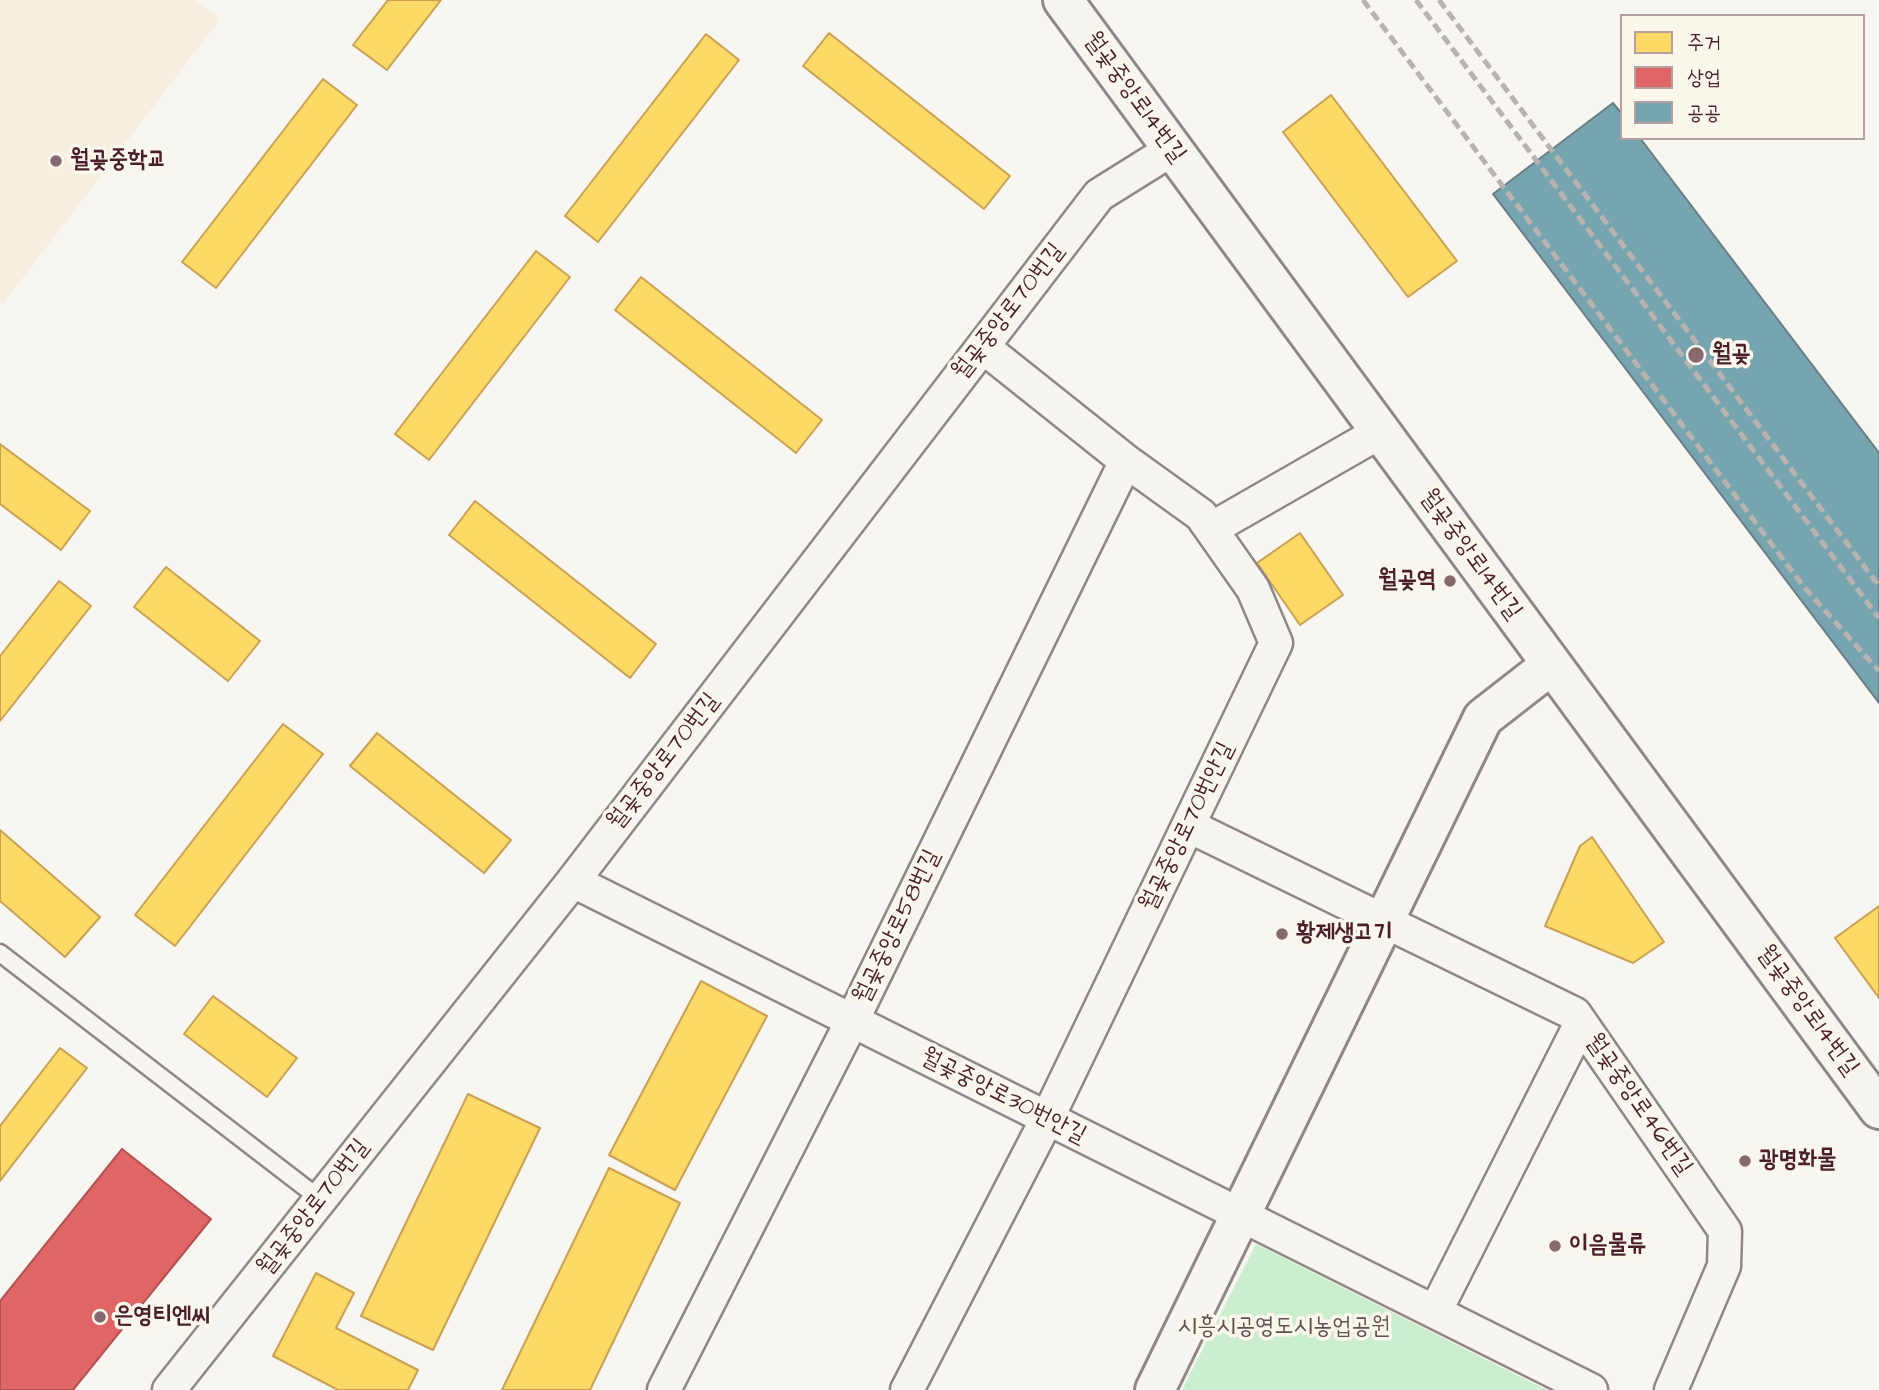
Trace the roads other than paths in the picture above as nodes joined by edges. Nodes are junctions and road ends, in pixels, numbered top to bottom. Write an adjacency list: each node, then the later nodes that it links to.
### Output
1 (1063, 0): 2 (street, 월곶중앙로14번길)
2 (1171, 150): 3 (street, 월곶중앙로70번길); 4 (street, 월곶중앙로14번길)
3 (983, 347): 5 (street, 월곶중앙로70번안길); 9 (street, 월곶중앙로70번길)
4 (1380, 432): 6 (street); 7 (street, 월곶중앙로14번길)
5 (1126, 461): 6 (street, 월곶중앙로70번안길); 12 (street, 월곶중앙로58번길)
6 (1211, 529): 8 (street, 월곶중앙로70번안길)
7 (1551, 665): 10 (street); 14 (street, 월곶중앙로14번길)
8 (1189, 826): 10 (street, 월곶중앙로46번길); 15 (street, 월곶중앙로70번안길)
9 (573, 881): 12 (street, 월곶중앙로30번안길); 16 (street, 월곶중앙로70번길)
10 (1385, 921): 13 (street, 월곶중앙로46번길); 17 (street)
11 (0, 953): 16 (lane)
12 (852, 1021): 15 (street, 월곶중앙로30번안길); 20 (street, 월곶중앙로58번길)
13 (1581, 1023): 18 (street); 24 (street, 월곶중앙로46번길)
14 (1879, 1109)
15 (1047, 1119): 17 (street, 월곶중앙로30번안길); 21 (street, 월곶중앙로70번안길)
16 (320, 1199): 19 (street, 월곶중앙로70번길)
17 (1241, 1217): 18 (street, 월곶중앙로30번안길); 22 (street)
18 (1435, 1312): 23 (street, 월곶중앙로30번안길)
19 (177, 1388)
20 (664, 1390)
21 (907, 1390)
22 (1155, 1390)
23 (1591, 1390)
24 (1671, 1390)

